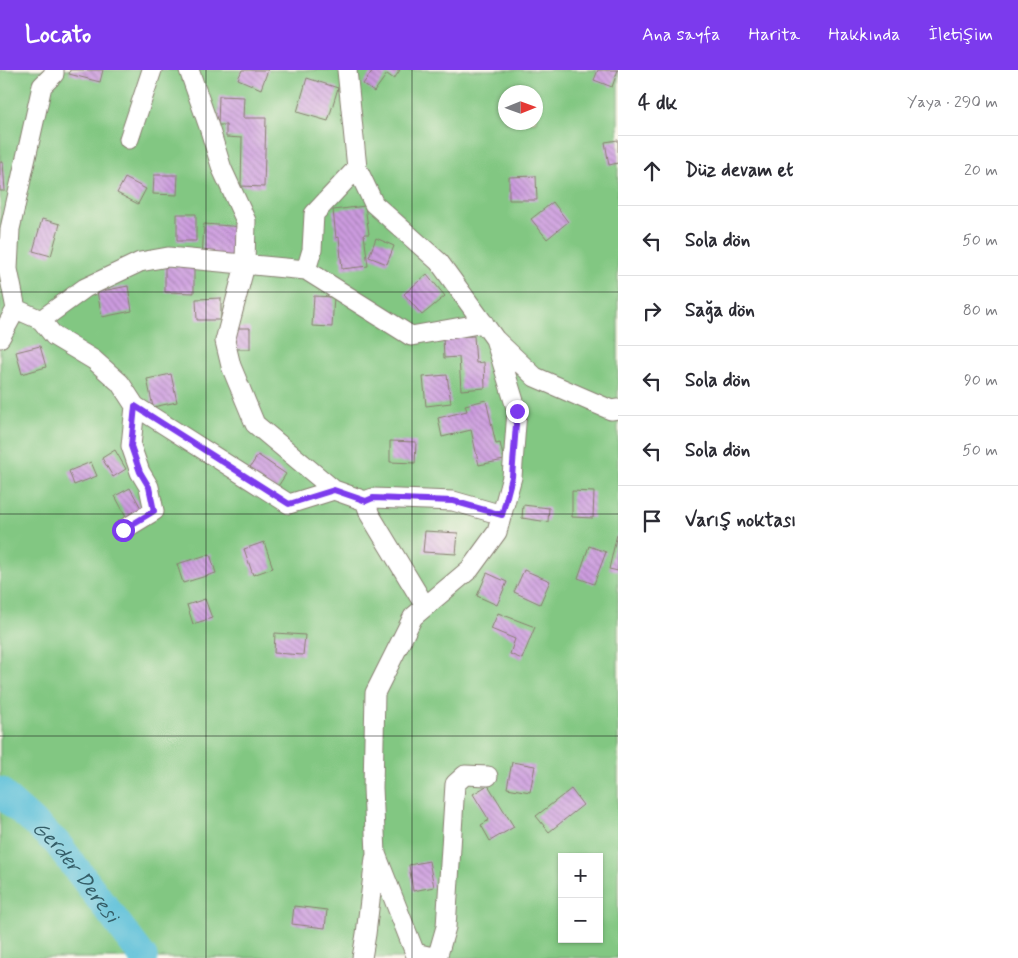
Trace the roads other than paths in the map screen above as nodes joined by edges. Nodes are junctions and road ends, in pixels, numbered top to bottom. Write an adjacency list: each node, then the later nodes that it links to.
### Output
1 (54, 70): 5 (street)
2 (152, 70): 6 (street)
3 (189, 70): 8 (street)
4 (347, 70): 7 (street)
5 (39, 78): 10 (street)
6 (129, 139)
7 (357, 168): 9 (street); 12 (street)
8 (245, 265): 9 (street); 11 (street); 17 (street)
9 (306, 270): 12 (street)
10 (16, 309): 11 (street); 13 (street)
11 (41, 320): 15 (street)
12 (484, 323): 14 (street)
13 (0, 338)
14 (495, 339): 16 (street); 19 (street)
15 (135, 406): 17 (street); 20 (street)
16 (618, 409)
17 (334, 490): 18 (street)
18 (366, 501): 19 (street); 21 (street)
19 (502, 515): 21 (street)
20 (123, 530)
21 (426, 606): 23 (street)
22 (488, 776): 23 (street)
23 (376, 854): 24 (street)
24 (362, 958)

